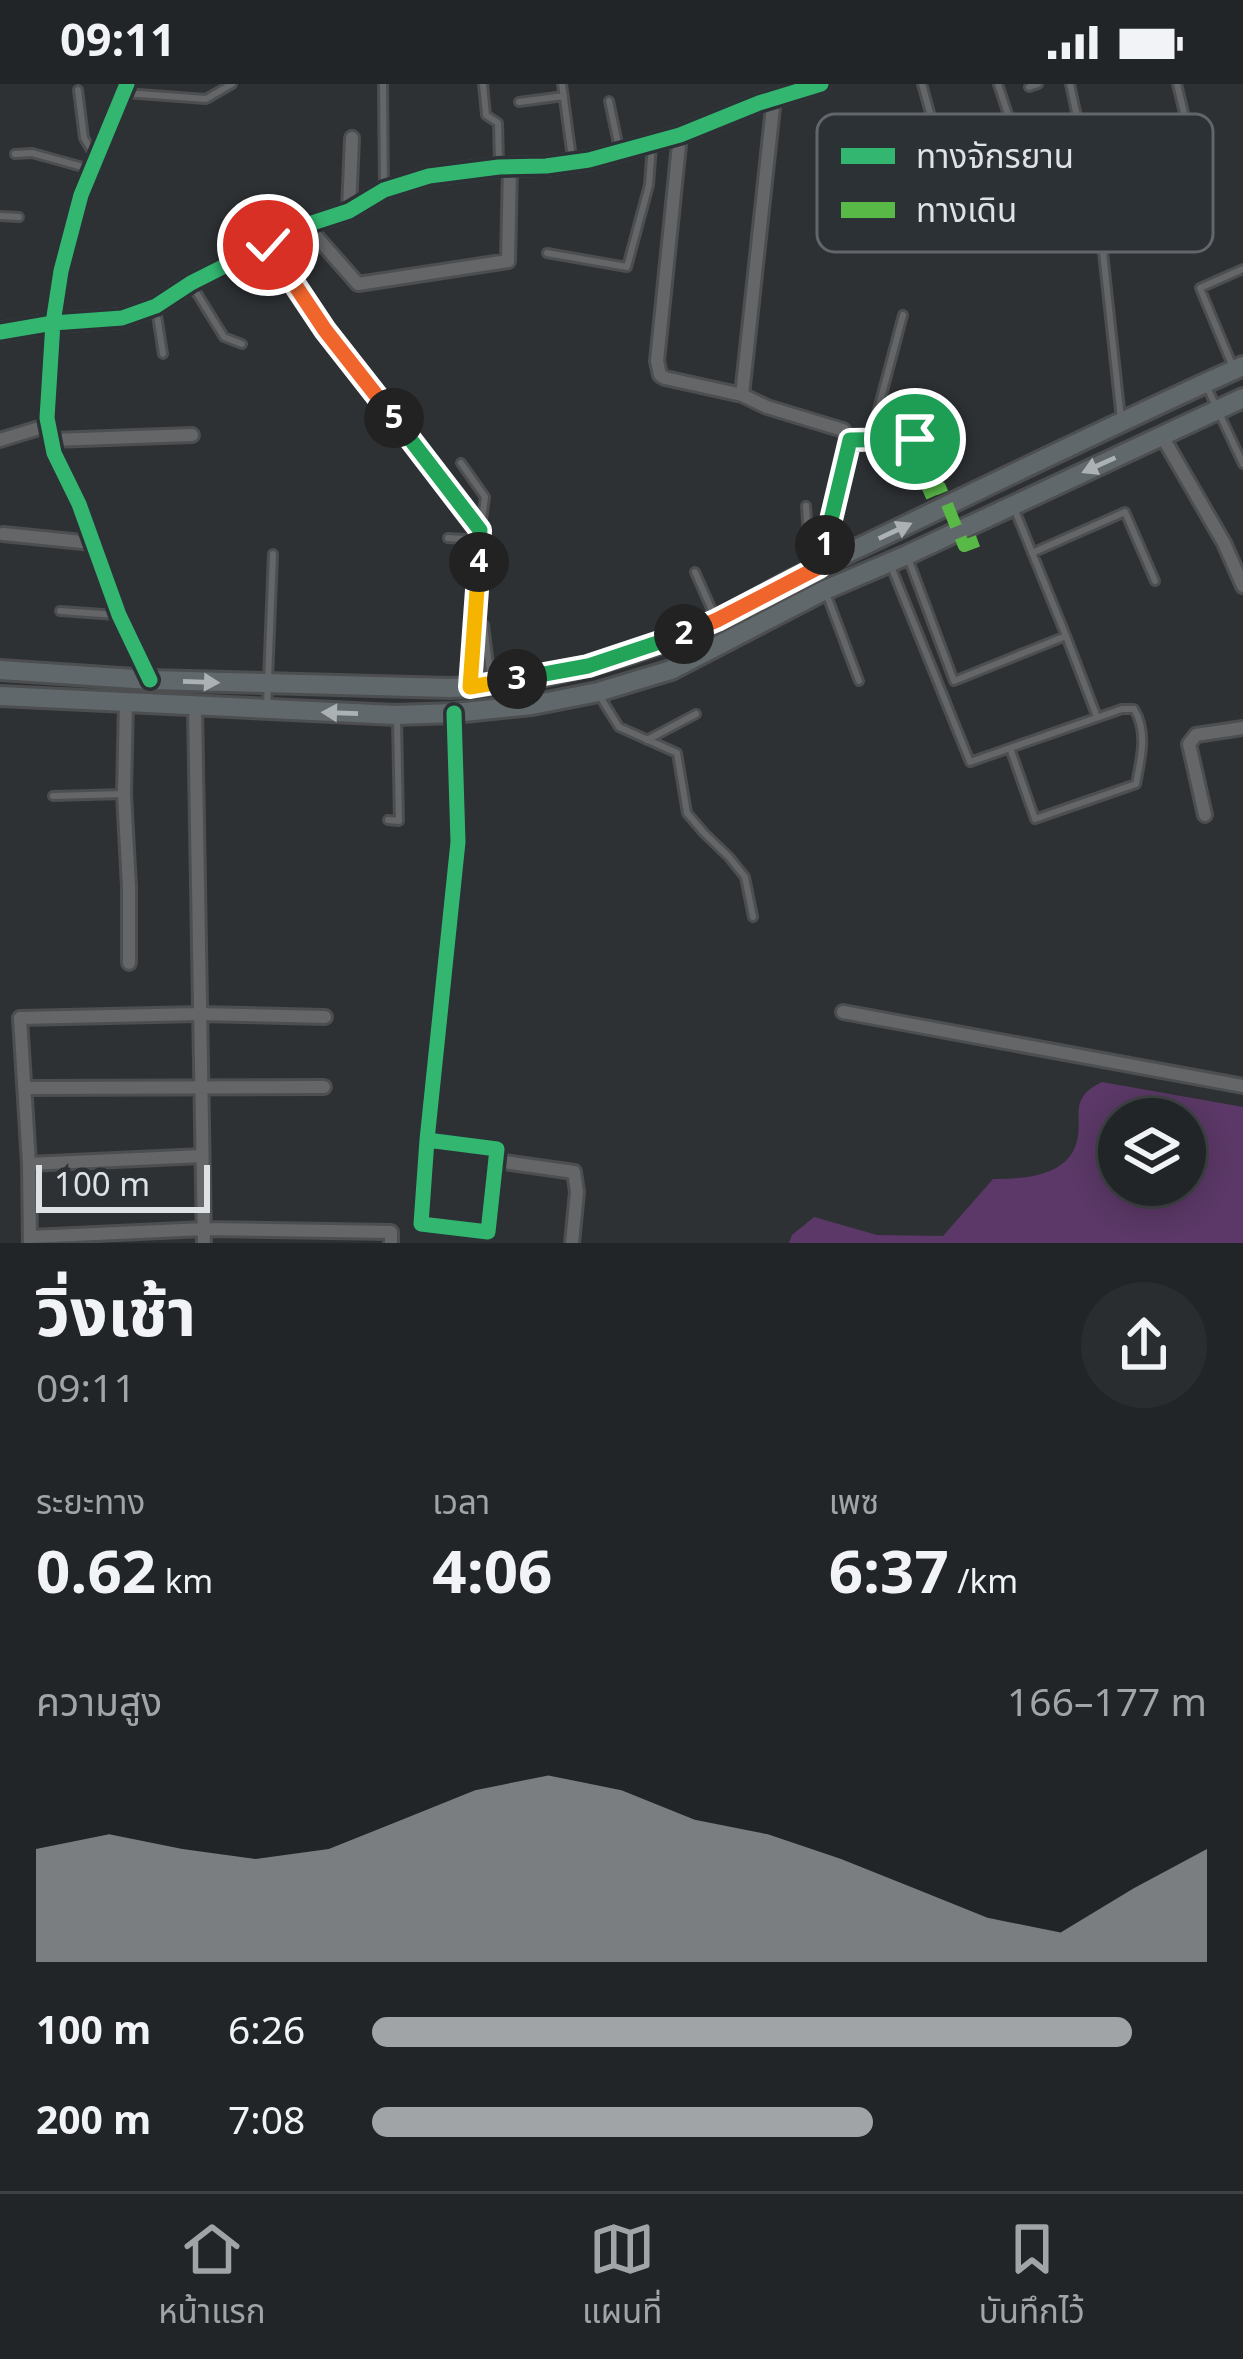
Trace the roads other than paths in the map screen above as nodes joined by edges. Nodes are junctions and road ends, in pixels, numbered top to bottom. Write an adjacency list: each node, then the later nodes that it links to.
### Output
1 (232, 84): 10 (lane)
2 (383, 84): 28 (lane)
3 (483, 84): 27 (lane)
4 (562, 84): 13 (lane)
5 (821, 84): 12 (street)
6 (922, 84): 17 (lane)
7 (998, 84): 18 (lane)
8 (1070, 84): 19 (lane)
9 (1177, 84): 16 (lane)
10 (126, 88): 26 (street)
11 (78, 90): 26 (lane)
12 (772, 91): 20 (street); 46 (street)
13 (564, 96): 15 (lane); 25 (lane)
14 (609, 101): 23 (lane)
15 (519, 102)
16 (1184, 113)
17 (930, 114)
18 (1008, 114)
19 (1076, 114)
20 (680, 134): 22 (street); 46 (street)
21 (352, 138): 29 (street)
22 (652, 141): 23 (street); 35 (lane)
23 (620, 151): 25 (street)
24 (15, 154): 26 (lane)
25 (573, 161): 27 (street)
26 (93, 163): 40 (street)
27 (504, 167): 28 (street); 32 (street)
28 (384, 190): 29 (street)
29 (349, 211): 32 (street)
30 (0, 216): 31 (lane)
31 (19, 217)
32 (306, 225): 33 (street)
33 (268, 245): 37 (street); 63 (street)
34 (1103, 252): 49 (lane)
35 (547, 253)
36 (1243, 269): 44 (lane)
37 (191, 284): 38 (street); 42 (lane)
38 (156, 306): 40 (street); 43 (lane)
39 (903, 315): 57 (lane)
40 (53, 323): 41 (street); 50 (street)
41 (0, 332)
42 (242, 344)
43 (163, 354)
44 (1239, 368): 45 (main road)
45 (1205, 382): 48 (lane); 49 (main road)
46 (742, 395): 56 (street)
47 (1243, 398): 48 (main road)
48 (1217, 410): 52 (main road); 59 (lane)
49 (1121, 423): 69 (main road, one-way to 49)
50 (49, 424): 54 (street); 55 (street)
51 (192, 435): 55 (street)
52 (1162, 436): 60 (main road, one-way to 60); 72 (street)
53 (915, 439): 57 (lane)
54 (0, 440)
55 (52, 440): 65 (street)
56 (850, 440): 57 (lane); 69 (street)
57 (870, 440)
58 (461, 463): 63 (lane)
59 (1243, 464)
60 (1012, 504): 66 (lane); 68 (main road)
61 (806, 506): 69 (lane)
62 (2, 534): 65 (street)
63 (480, 535): 64 (lane); 84 (street)
64 (448, 538)
65 (92, 543): 75 (street)
66 (1032, 553): 71 (lane); 78 (lane)
67 (273, 554): 82 (lane)
68 (898, 558): 73 (main road); 78 (lane); 96 (lane)
69 (815, 569): 76 (main road)
70 (695, 572): 76 (lane)
71 (1154, 581)
72 (1243, 586)
73 (825, 590): 81 (lane); 85 (main road)
74 (60, 611): 75 (lane)
75 (119, 615): 80 (street)
76 (717, 620): 83 (main road)
77 (484, 625): 83 (lane)
78 (1066, 636): 93 (lane)
79 (0, 670): 80 (main road)
80 (150, 680): 82 (main road, one-way to 82)
81 (859, 681)
82 (268, 684): 84 (main road); 89 (lane)
83 (491, 684): 84 (main road)
84 (470, 687)
85 (598, 692): 90 (main road); 95 (lane)
86 (0, 696): 87 (main road)
87 (126, 701): 88 (main road); 97 (street)
88 (195, 706): 89 (main road); 104 (street)
89 (266, 710): 92 (main road, one-way to 89)
90 (454, 713): 92 (main road); 110 (street)
91 (696, 714): 95 (lane)
92 (396, 715): 100 (lane)
93 (1098, 718): 96 (lane); 96 (lane)
94 (1243, 728): 99 (street)
95 (647, 740): 101 (lane)
96 (1010, 748)
97 (124, 794): 98 (lane); 102 (street)
98 (53, 796)
99 (1205, 815)
100 (388, 820)
101 (753, 917)
102 (129, 963)
103 (843, 1012): 106 (street)
104 (199, 1014): 105 (street); 107 (street); 109 (street)
105 (325, 1017)
106 (1243, 1086)
107 (200, 1087): 108 (street); 109 (street); 111 (street)
108 (324, 1087)
109 (26, 1088): 113 (street)
110 (427, 1140): 112 (street); 112 (street)
111 (202, 1156): 113 (street); 114 (street)
112 (497, 1161): 117 (street)
113 (29, 1164): 115 (street)
114 (204, 1236): 115 (street); 116 (street)
115 (30, 1240)
116 (391, 1243)
117 (572, 1243)

